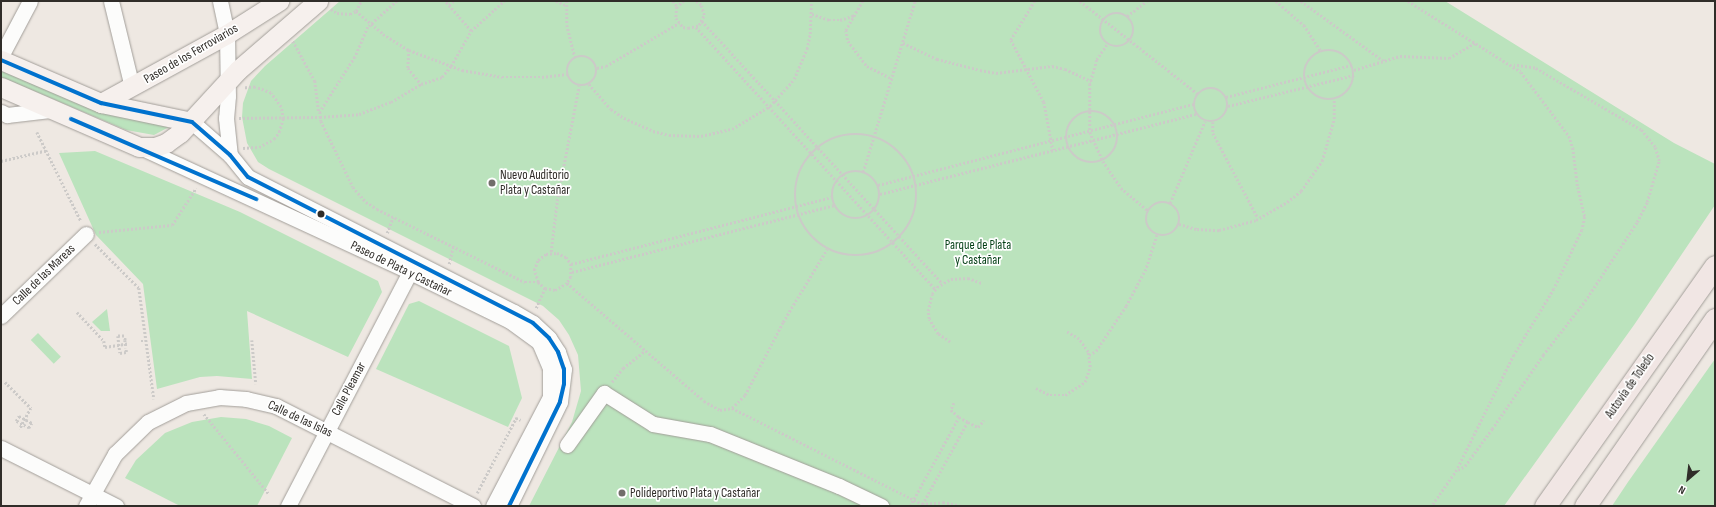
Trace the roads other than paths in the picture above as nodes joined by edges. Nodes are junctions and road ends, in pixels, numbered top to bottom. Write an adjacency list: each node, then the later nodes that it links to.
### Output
1 (30, 1): 7 (street)
2 (111, 1): 11 (street)
3 (220, 1): 6 (street)
4 (280, 1): 6 (main road, Paseo de los Ferroviarios)
5 (324, 4): 9 (main road)
6 (227, 34): 9 (street); 11 (main road, Paseo de los Ferroviarios)
7 (1, 56)
8 (1, 60): 12 (main road)
9 (235, 85): 15 (main road); 17 (street)
10 (1, 87): 13 (main road)
11 (132, 87): 12 (main road, Paseo de los Ferroviarios)
12 (101, 103): 15 (main road)
13 (50, 110): 14 (street); 16 (main road)
14 (1, 112)
15 (192, 122): 16 (main road); 17 (street, Paseo de Plata y Castañar)
16 (139, 147): 20 (street, Paseo de Plata y Castañar)
17 (236, 151): 31 (street, Paseo de Plata y Castañar)
18 (86, 234): 21 (street, Calle de las Mareas)
19 (1715, 266): 33 (highway, Autovía de Toledo)
20 (410, 272): 23 (street, Calle Pleamar); 30 (street, Paseo de Plata y Castañar)
21 (1, 316)
22 (1715, 319): 34 (highway)
23 (326, 431): 26 (street, Calle de las Islas); 27 (street, Calle de las Islas); 29 (street, Calle Pleamar)
24 (567, 445): 32 (street)
25 (1, 448): 26 (street)
26 (89, 500): 28 (street)
27 (475, 500)
28 (116, 506)
29 (288, 506)
30 (493, 506)
31 (509, 506)
32 (880, 506)
33 (1545, 506)
34 (1585, 506)

